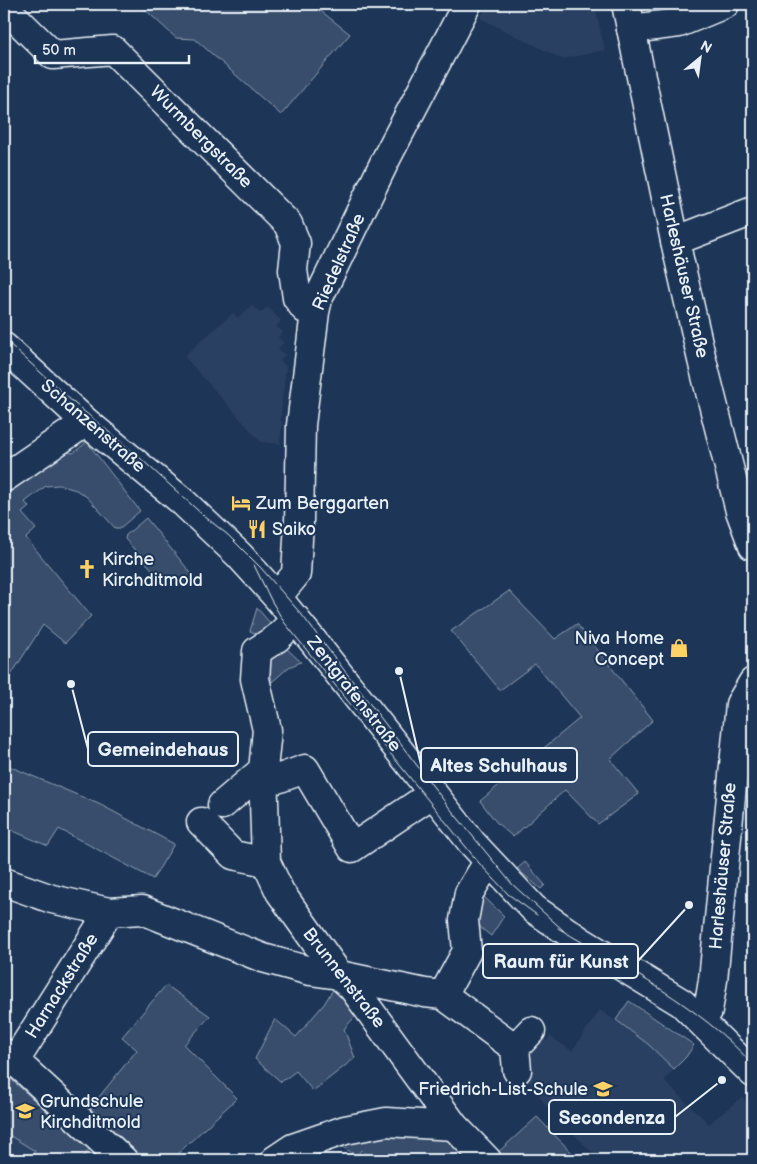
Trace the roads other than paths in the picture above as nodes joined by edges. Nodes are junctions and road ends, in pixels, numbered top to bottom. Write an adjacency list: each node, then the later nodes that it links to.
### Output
1 (724, 4): 4 (street)
2 (462, 6): 7 (street, Riedelstraße)
3 (4, 7): 7 (street, Wurmbergstraße)
4 (628, 16): 6 (street, Harleshäuser Straße)
5 (753, 211): 6 (street)
6 (674, 241): 12 (street, Harleshäuser Straße)
7 (315, 312): 14 (street, Riedelstraße)
8 (4, 347): 9 (street, Schanzenstraße)
9 (86, 422): 10 (street); 11 (street, Schanzenstraße)
10 (4, 478)
11 (184, 502): 14 (street, Zentgrafenstraße)
12 (746, 510): 13 (street, Harleshäuser Straße)
13 (753, 546)
14 (277, 597): 15 (street, Zentgrafenstraße)
15 (296, 619): 17 (street, Brunnenstraße); 18 (street, Zentgrafenstraße)
16 (753, 682): 27 (street, Harleshäuser Straße)
17 (263, 776): 18 (street); 19 (street); 21 (street, Brunnenstraße)
18 (432, 794): 22 (street, Zentgrafenstraße)
19 (222, 805)
20 (201, 822): 21 (street)
21 (266, 862): 25 (street, Brunnenstraße)
22 (488, 862): 26 (street); 27 (street, Zentgrafenstraße)
23 (4, 882): 24 (street)
24 (109, 912): 25 (street); 29 (street, Harnackstraße)
25 (339, 975): 26 (street); 31 (street, Brunnenstraße)
26 (443, 995): 28 (street)
27 (701, 1021): 30 (street, Zentgrafenstraße)
28 (521, 1050)
29 (9, 1057): 32 (street)
30 (753, 1074)
31 (454, 1126): 33 (street); 34 (street, Brunnenstraße)
32 (123, 1160)
33 (275, 1160)
34 (487, 1160)

